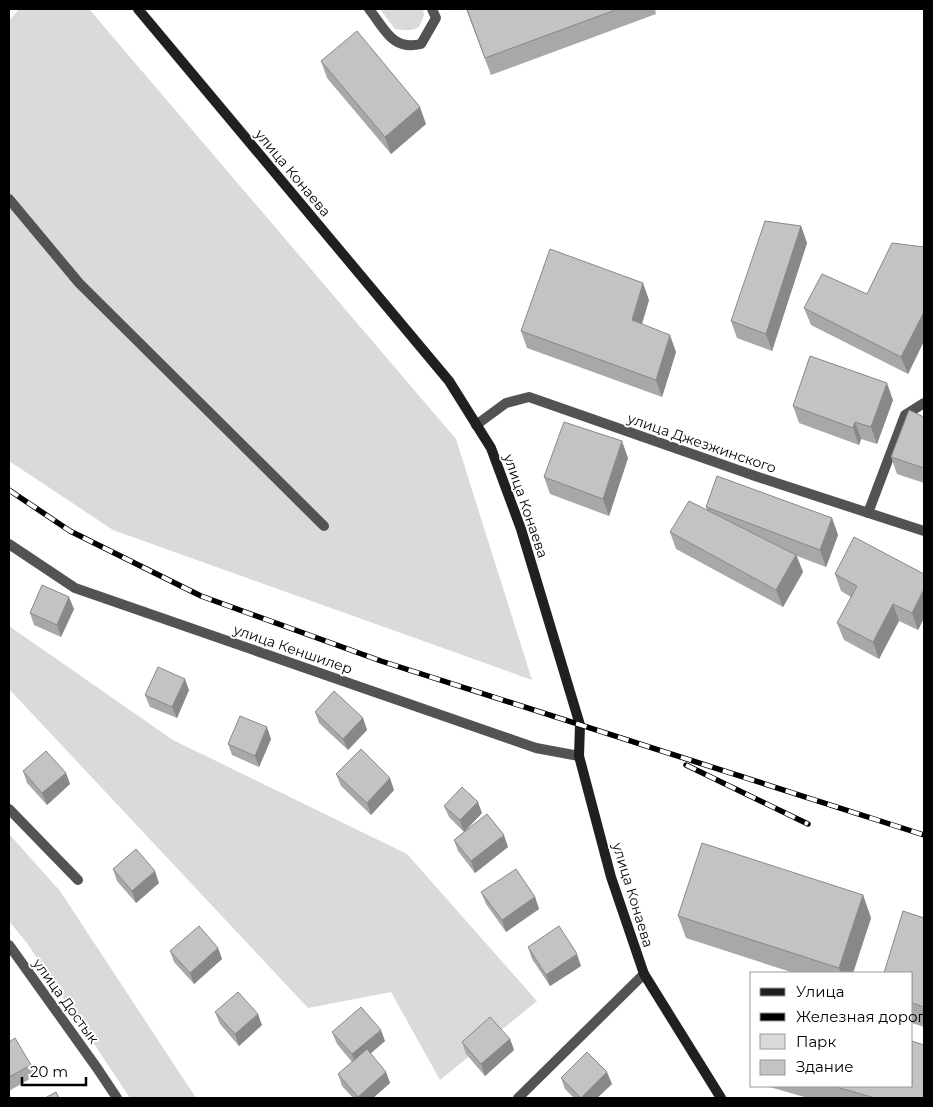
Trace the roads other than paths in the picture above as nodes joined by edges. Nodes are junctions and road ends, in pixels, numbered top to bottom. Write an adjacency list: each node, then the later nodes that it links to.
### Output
1 (138, 9): 6 (main road, улица Конаева)
2 (369, 9): 3 (street)
3 (432, 9)
4 (9, 199): 8 (street)
5 (924, 403): 7 (street)
6 (476, 425): 7 (street, улица Джезжинского); 11 (main road, улица Конаева)
7 (868, 513): 9 (street, улица Джезжинского)
8 (324, 526)
9 (924, 531)
10 (9, 544): 11 (street, улица Кеншилер)
11 (579, 756): 15 (main road, улица Конаева)
12 (9, 809): 13 (street)
13 (78, 880)
14 (9, 945): 16 (street, улица Достык)
15 (644, 974): 17 (street); 18 (main road, улица Конаева)
16 (117, 1098)
17 (518, 1098)
18 (721, 1098)

